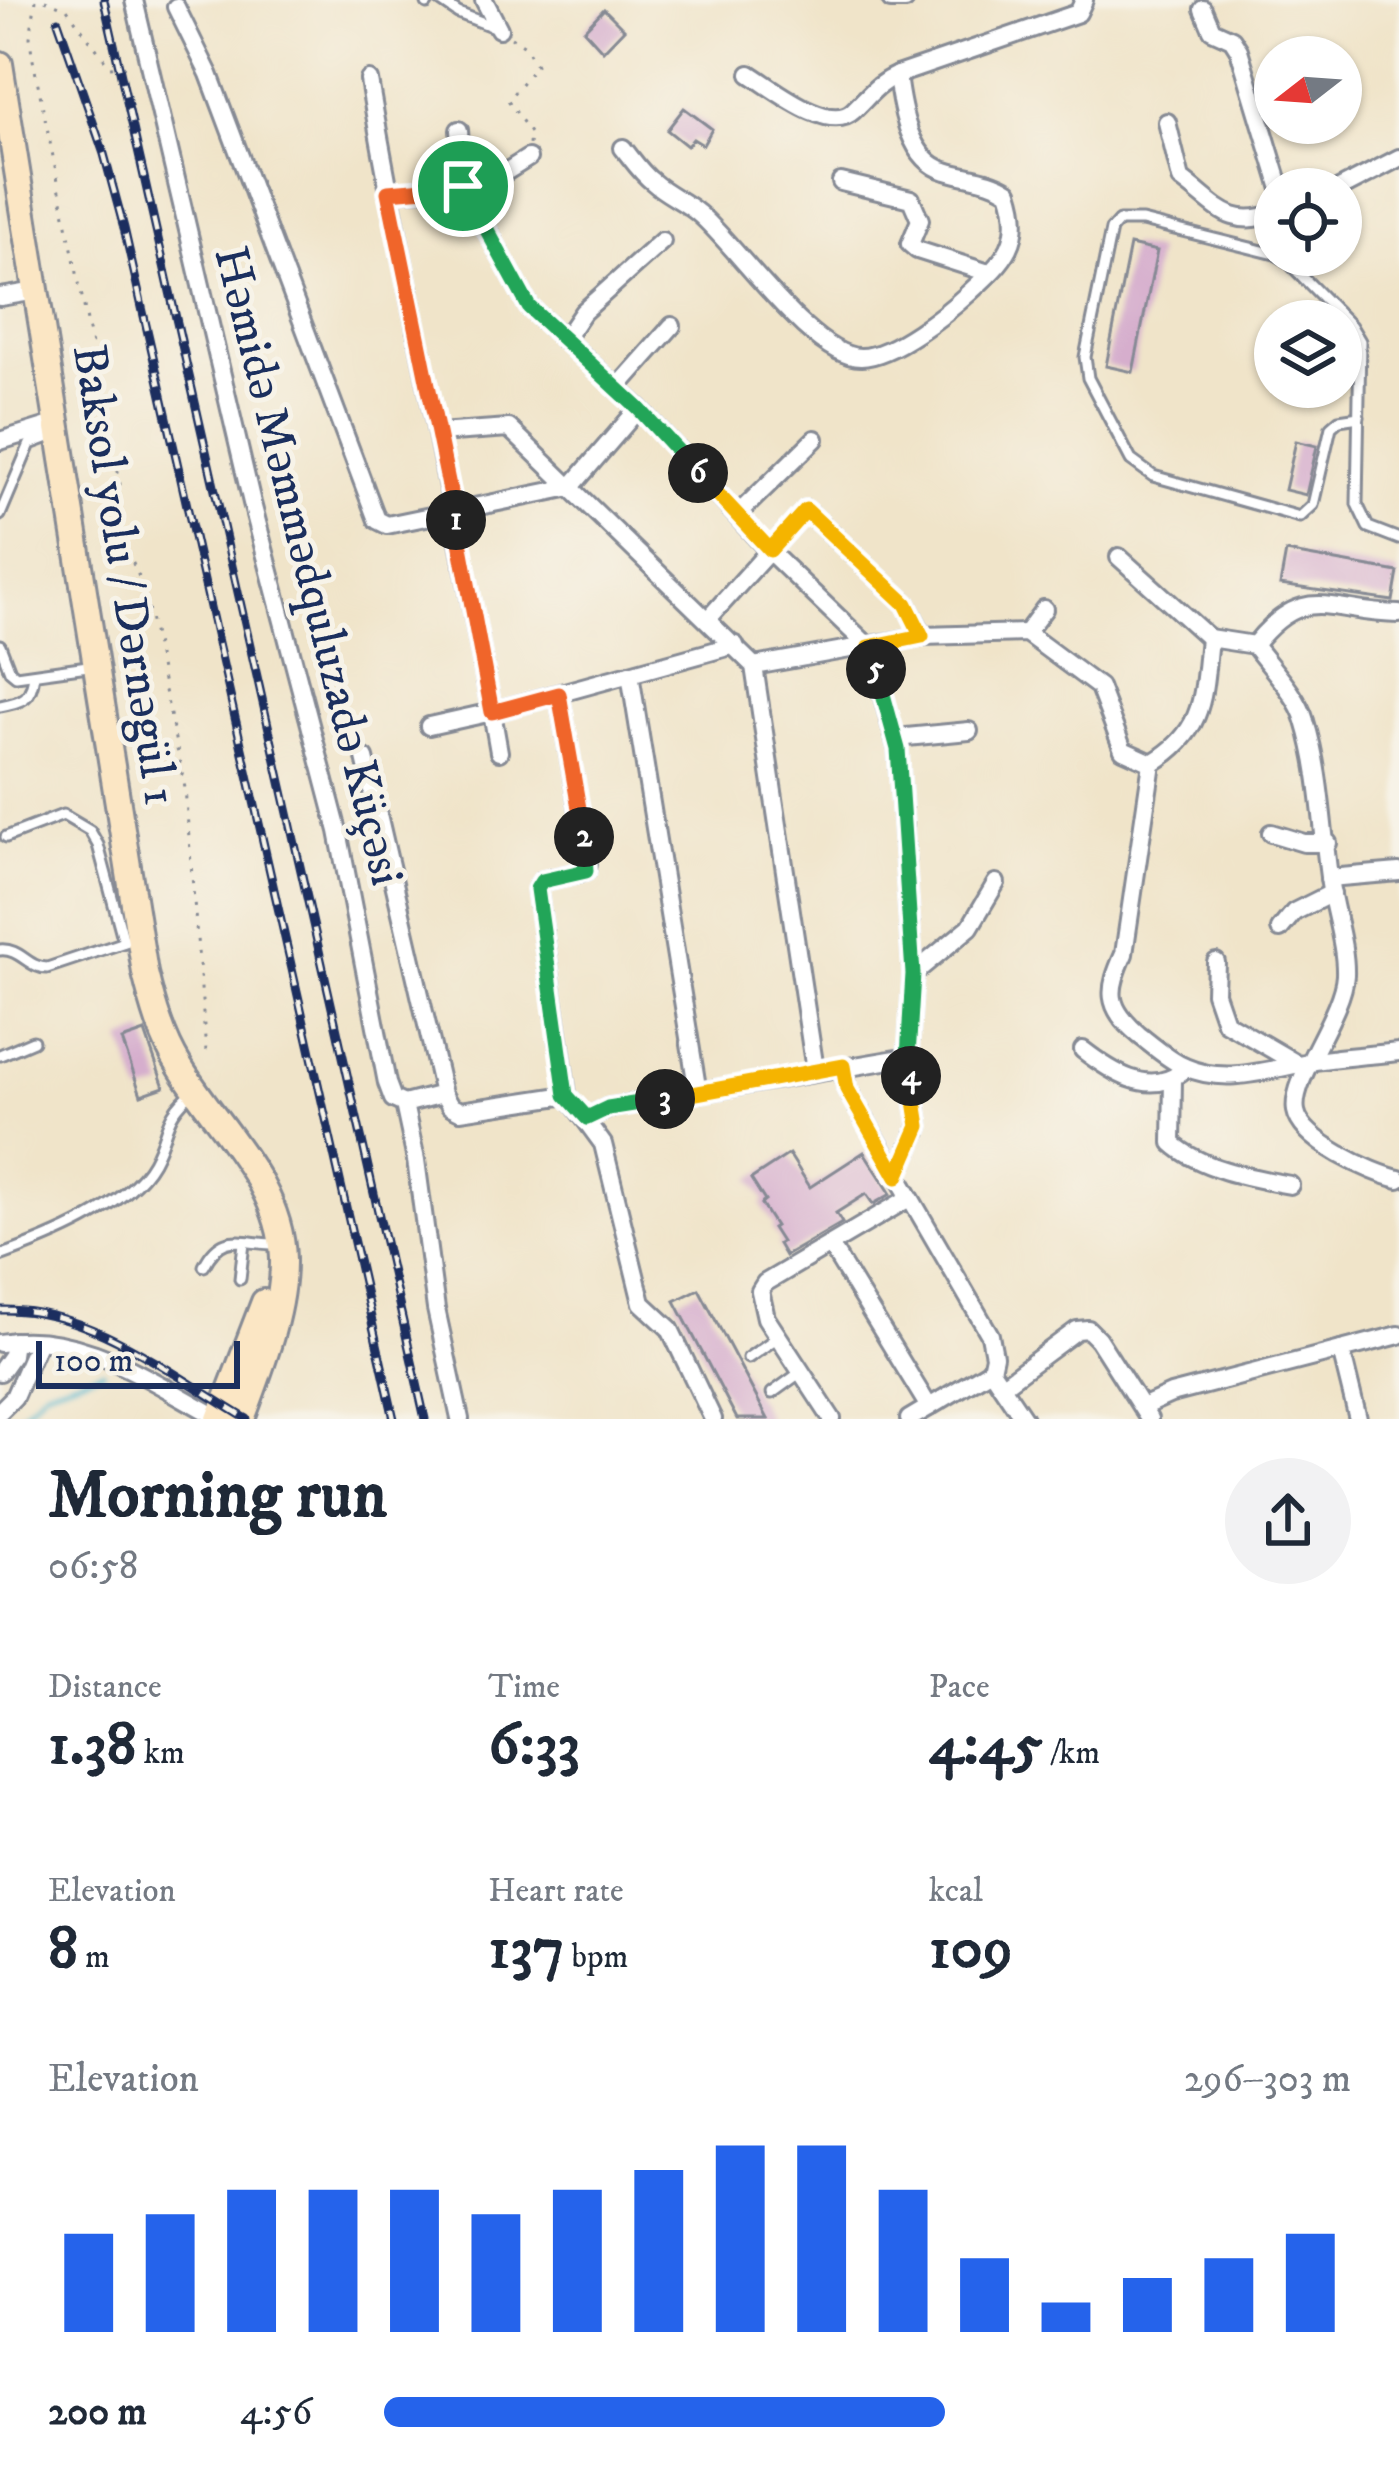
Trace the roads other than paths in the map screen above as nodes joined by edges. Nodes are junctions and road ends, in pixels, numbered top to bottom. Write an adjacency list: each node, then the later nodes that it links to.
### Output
1 (134, 0): 94 (street, Həmidə Məmmədquluzadə Küçəsi)
2 (440, 0): 9 (lane)
3 (484, 0): 9 (street)
4 (891, 0): 5 (street)
5 (904, 0)
6 (1084, 0): 12 (street)
7 (176, 7): 41 (street, Həmidə Məmmədquluzadə Küçəsi)
8 (1202, 8): 19 (street)
9 (499, 29)
10 (0, 64): 29 (main road, Baksol yolu / Dərnəgül 1)
11 (750, 74): 12 (street)
12 (897, 75): 27 (street)
13 (369, 80): 23 (street)
14 (1168, 122): 24 (street)
15 (459, 130): 22 (street)
16 (623, 148): 27 (street)
17 (528, 158): 22 (street)
18 (1399, 158): 20 (street)
19 (1275, 168)
20 (1362, 177)
21 (841, 182): 27 (street)
22 (463, 186): 23 (street); 32 (street)
23 (388, 192): 37 (street)
24 (1254, 221)
25 (662, 242): 32 (street)
26 (1254, 249): 35 (lane)
27 (989, 273)
28 (1298, 276): 35 (lane)
29 (37, 291): 30 (street); 36 (main road, Baksol yolu / Dərnəgül 1)
30 (0, 297)
31 (672, 326): 33 (street)
32 (564, 340): 33 (street)
33 (617, 388): 34 (street)
34 (639, 409): 40 (street); 43 (street)
35 (1359, 417): 44 (lane)
36 (59, 428): 39 (street); 42 (lane); 57 (main road, Baksol yolu / Dərnəgül 1)
37 (438, 433): 40 (street); 41 (street)
38 (815, 440): 43 (street)
39 (0, 441)
40 (571, 487): 41 (street, Həmidə Məmmədquluzadə Küçəsi); 49 (street)
41 (454, 513): 63 (street)
42 (0, 514)
43 (737, 515): 45 (street)
44 (1399, 539)
45 (770, 550): 49 (street); 51 (street); 56 (street)
46 (1119, 557): 52 (street)
47 (1044, 609): 50 (street)
48 (1399, 614): 55 (street)
49 (708, 619): 54 (street)
50 (1026, 633): 51 (street); 69 (street)
51 (922, 636): 56 (street)
52 (1209, 638): 55 (street); 69 (street)
53 (0, 645): 60 (lane)
54 (735, 645): 58 (street); 59 (street)
55 (1254, 645): 72 (street)
56 (869, 647): 58 (street); 66 (street)
57 (96, 665): 60 (lane); 77 (main road, Baksol yolu / Dərnəgül 1)
58 (754, 666): 88 (street)
59 (630, 674): 61 (street); 92 (street)
60 (34, 675): 62 (lane)
61 (559, 694): 63 (street); 93 (street)
62 (0, 706)
63 (492, 712): 64 (street); 67 (street)
64 (428, 726)
65 (969, 731): 66 (street)
66 (896, 738): 80 (street)
67 (499, 752)
68 (365, 758): 91 (street, Həmidə Məmmədquluzadə Küçəsi)
69 (1152, 763): 89 (street)
70 (1271, 833): 72 (street)
71 (6, 837): 77 (lane)
72 (1328, 843): 75 (street)
73 (1399, 872): 75 (street)
74 (995, 883): 80 (street)
75 (1330, 885): 76 (street); 86 (street)
76 (1280, 929)
77 (131, 941): 78 (lane); 90 (main road, Baksol yolu / Dərnəgül 1)
78 (0, 950)
79 (1216, 962): 86 (street)
80 (913, 974): 85 (street)
81 (33, 1041): 84 (lane)
82 (1083, 1050): 89 (street)
83 (1399, 1052): 86 (street)
84 (0, 1055)
85 (908, 1057): 87 (street); 96 (street)
86 (1305, 1063): 89 (street); 97 (street)
87 (843, 1066): 88 (street); 96 (street)
88 (815, 1070): 92 (street)
89 (1180, 1073): 98 (street)
90 (195, 1090): 99 (main road, Baksol yolu / Dərnəgül 1); 104 (lane)
91 (443, 1094): 93 (street); 94 (street)
92 (698, 1094): 95 (street)
93 (566, 1095): 95 (street)
94 (404, 1104): 123 (street, Həmidə Məmmədquluzadə Küçəsi)
95 (587, 1118): 124 (street)
96 (897, 1177): 100 (street)
97 (1399, 1179)
98 (1290, 1185)
99 (264, 1193): 102 (main road); 116 (main road)
100 (909, 1198): 103 (street); 115 (street)
101 (244, 1243): 102 (lane); 105 (lane); 106 (lane)
102 (271, 1244): 116 (main road)
103 (830, 1245): 108 (street); 118 (street)
104 (0, 1256)
105 (204, 1266)
106 (240, 1279)
107 (1399, 1335): 111 (street)
108 (778, 1337): 112 (lane); 114 (street)
109 (7, 1342): 110 (street); 113 (street)
110 (38, 1342): 119 (street); 121 (street)
111 (1341, 1350): 120 (street); 128 (street)
112 (748, 1358)
113 (0, 1372)
114 (801, 1372): 117 (lane); 125 (street)
115 (997, 1378): 118 (street); 120 (street); 127 (street)
116 (243, 1384): 121 (main road); 122 (main road)
117 (772, 1393)
118 (929, 1407): 126 (street)
119 (0, 1411)
120 (1146, 1413)
121 (219, 1419)
122 (242, 1419)
123 (460, 1419)
124 (713, 1419)
125 (832, 1419)
126 (909, 1419)
127 (1024, 1419)
128 (1358, 1419)

